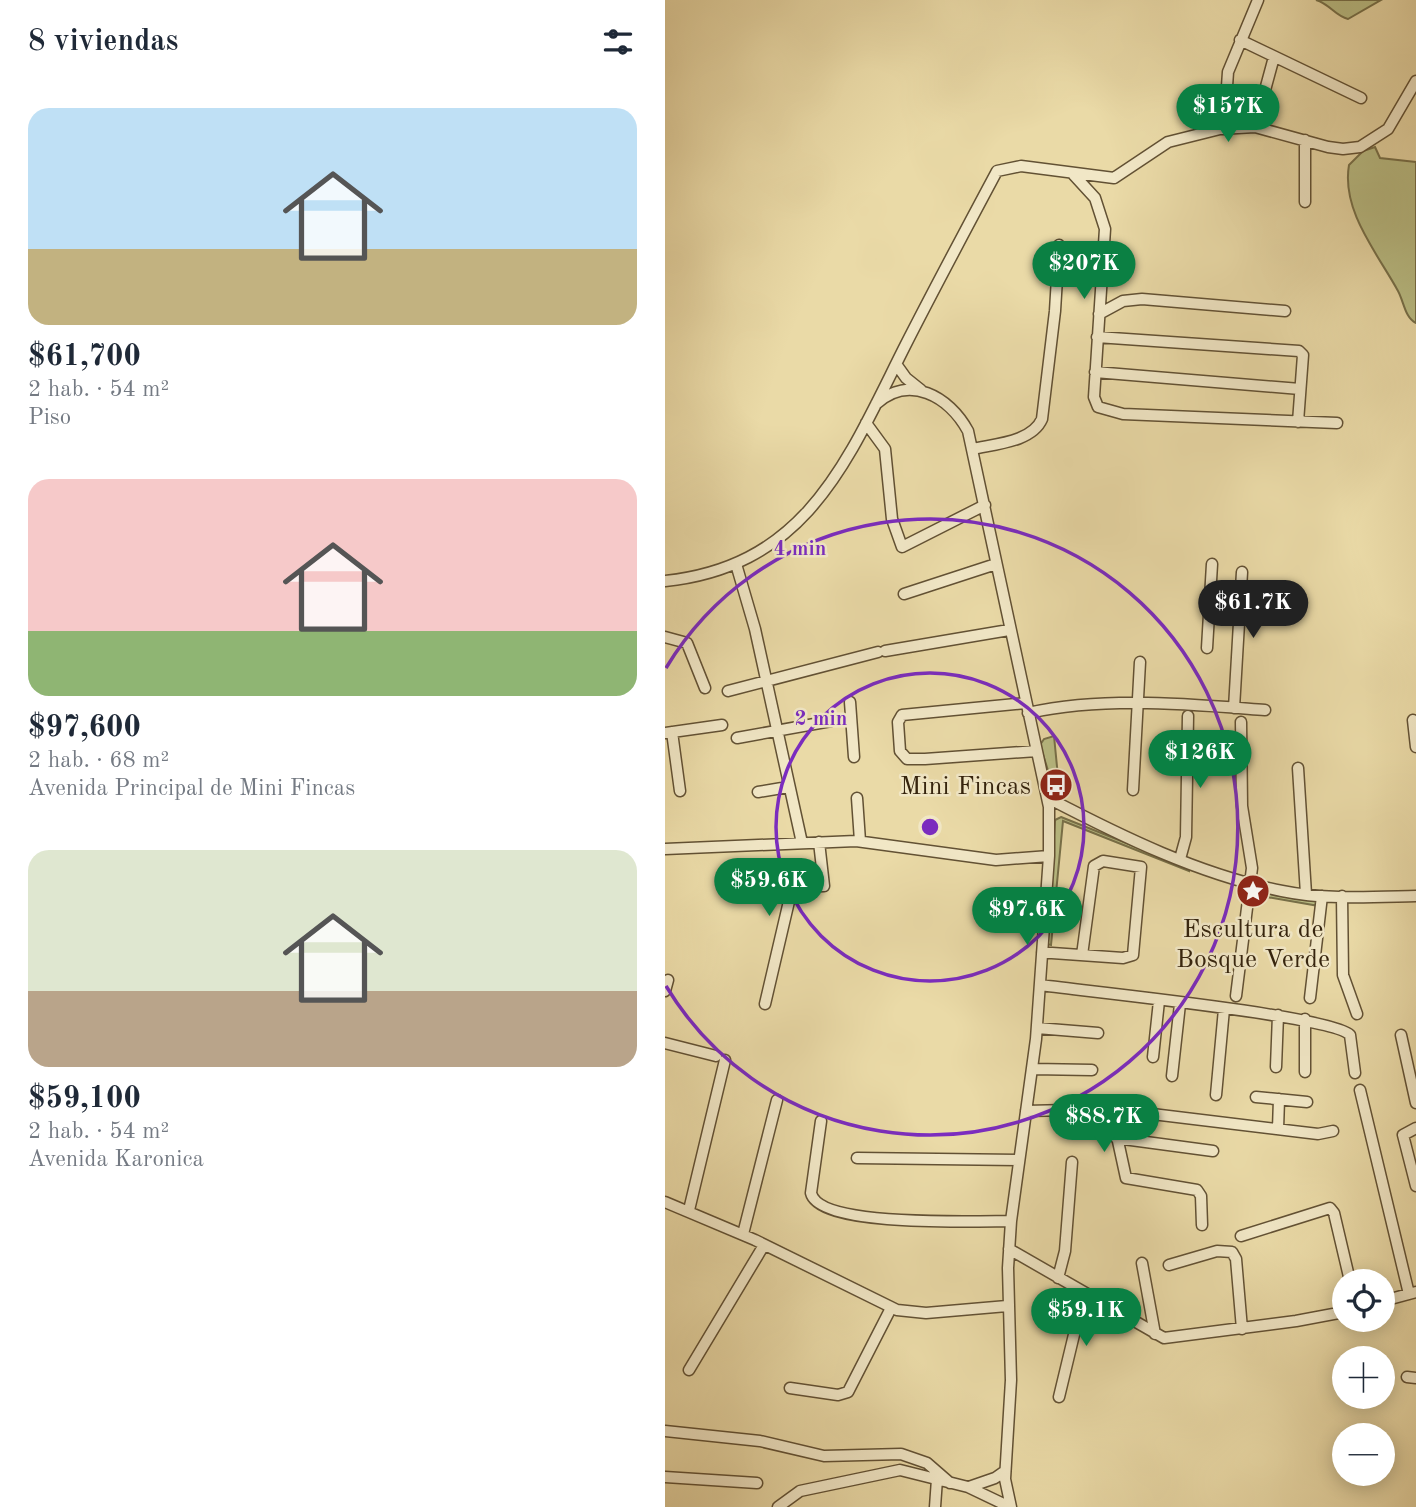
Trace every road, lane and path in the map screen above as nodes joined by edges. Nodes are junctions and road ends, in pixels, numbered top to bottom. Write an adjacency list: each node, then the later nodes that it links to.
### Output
1 (1258, 0): 2 (street)
2 (1240, 40): 3 (street); 7 (street)
3 (1274, 57): 5 (street); 6 (street)
4 (1416, 81): 8 (street)
5 (1361, 98)
6 (1255, 127): 7 (street); 8 (street)
7 (1224, 129): 9 (street)
8 (1305, 141): 10 (street)
9 (1073, 173): 13 (street); 15 (street)
10 (1305, 201)
11 (1059, 244): 23 (street)
12 (1285, 312): 13 (street)
13 (1099, 314): 14 (street)
14 (1097, 337): 16 (street); 17 (street)
15 (896, 363): 18 (street); 19 (street)
16 (1095, 372): 17 (street); 20 (street)
17 (1300, 389): 20 (street)
18 (922, 390): 19 (street); 23 (street)
19 (876, 404): 21 (street)
20 (1298, 422): 22 (street)
21 (866, 423): 24 (street); 25 (street)
22 (1336, 423)
23 (973, 449): 24 (street)
24 (985, 505): 26 (street)
25 (736, 564): 29 (street); 37 (street)
26 (996, 564): 30 (street); 33 (street)
27 (1212, 564): 31 (street)
28 (1242, 572): 32 (street)
29 (665, 581)
30 (904, 594)
31 (1209, 615): 32 (street); 35 (street)
32 (1239, 616): 43 (street)
33 (1009, 630): 37 (street); 42 (street)
34 (665, 637): 38 (street)
35 (1207, 648)
36 (1140, 662): 41 (street)
37 (767, 682): 39 (street); 50 (street)
38 (705, 688)
39 (728, 691)
40 (850, 702): 55 (street)
41 (1136, 703): 42 (street); 43 (street); 58 (street)
42 (1027, 708): 54 (street); 54 (street)
43 (1234, 708): 44 (street)
44 (1265, 710)
45 (1188, 716): 68 (street)
46 (1413, 720): 53 (street)
47 (831, 721): 50 (street)
48 (1241, 722): 69 (street)
49 (722, 725): 51 (street)
50 (777, 731): 52 (street); 57 (street)
51 (669, 732): 59 (street)
52 (737, 738)
53 (1416, 747)
54 (1037, 751): 62 (street)
55 (854, 757)
56 (1298, 768): 70 (street)
57 (788, 788): 60 (street); 65 (street)
58 (1133, 790)
59 (680, 791)
60 (758, 792)
61 (857, 798): 63 (street)
62 (1048, 798): 67 (street); 68 (street)
63 (860, 841): 64 (street); 67 (street)
64 (819, 842): 65 (street); 82 (street)
65 (802, 843): 66 (street)
66 (665, 849)
67 (1049, 856): 74 (street)
68 (1180, 859): 69 (street)
69 (1249, 883): 70 (street); 79 (street)
70 (1306, 894): 71 (street)
71 (1322, 896): 72 (street); 80 (street)
72 (1342, 896): 73 (street); 85 (street)
73 (1416, 896)
74 (1042, 953): 75 (street); 77 (street)
75 (1082, 955): 75 (street)
76 (668, 980): 78 (street)
77 (1040, 985): 81 (street); 88 (street)
78 (665, 991)
79 (1236, 996)
80 (1310, 998)
81 (1160, 1001): 83 (street); 92 (street)
82 (765, 1004)
83 (1180, 1004): 84 (street); 98 (street)
84 (1224, 1009): 86 (street); 100 (street)
85 (1357, 1014)
86 (1278, 1015): 87 (street); 93 (street)
87 (1305, 1019): 96 (street); 97 (street)
88 (1037, 1028): 89 (street); 94 (street)
89 (1098, 1033)
90 (1401, 1035): 105 (street)
91 (665, 1043): 119 (street)
92 (1153, 1056)
93 (1276, 1067)
94 (1033, 1069): 95 (street); 107 (street)
95 (1092, 1070)
96 (1305, 1072)
97 (1355, 1073)
98 (1172, 1076)
99 (1360, 1090): 131 (street)
100 (1216, 1095)
101 (1256, 1097): 102 (street)
102 (1279, 1099): 104 (street); 110 (street)
103 (777, 1100): 122 (street)
104 (1307, 1102)
105 (1416, 1102)
106 (1111, 1109): 107 (street); 110 (street); 112 (street)
107 (1026, 1111): 115 (street)
108 (821, 1121): 120 (street)
109 (1416, 1128): 117 (street)
110 (1278, 1129): 111 (street)
111 (1333, 1131)
112 (1117, 1138): 113 (street); 121 (street)
113 (1213, 1151)
114 (857, 1158): 115 (street)
115 (1019, 1160): 120 (street)
116 (1072, 1162): 129 (street)
117 (1416, 1186)
118 (665, 1202): 119 (street)
119 (689, 1210): 122 (street)
120 (1011, 1221): 125 (street)
121 (1202, 1224)
122 (743, 1234): 124 (street)
123 (1241, 1236): 128 (street)
124 (764, 1245): 134 (street); 138 (street)
125 (1009, 1249): 129 (street); 133 (street)
126 (1142, 1263): 137 (street)
127 (1169, 1265): 136 (street)
128 (1347, 1269)
129 (1058, 1278): 130 (street)
130 (1084, 1293): 137 (street); 140 (street)
131 (1413, 1293): 132 (street)
132 (1395, 1298)
133 (1007, 1306): 134 (street); 142 (street)
134 (891, 1308): 139 (street)
135 (1332, 1314): 136 (street)
136 (1243, 1329): 137 (street)
137 (1155, 1334)
138 (689, 1370)
139 (790, 1388)
140 (1059, 1397)
141 (665, 1431): 146 (street)
142 (1005, 1471): 147 (street); 150 (street)
143 (665, 1477): 145 (street)
144 (937, 1479): 146 (street); 148 (street); 149 (street)
145 (757, 1483)
146 (950, 1483): 147 (street)
147 (968, 1487): 150 (street)
148 (778, 1507)
149 (935, 1507)
150 (1011, 1507)

